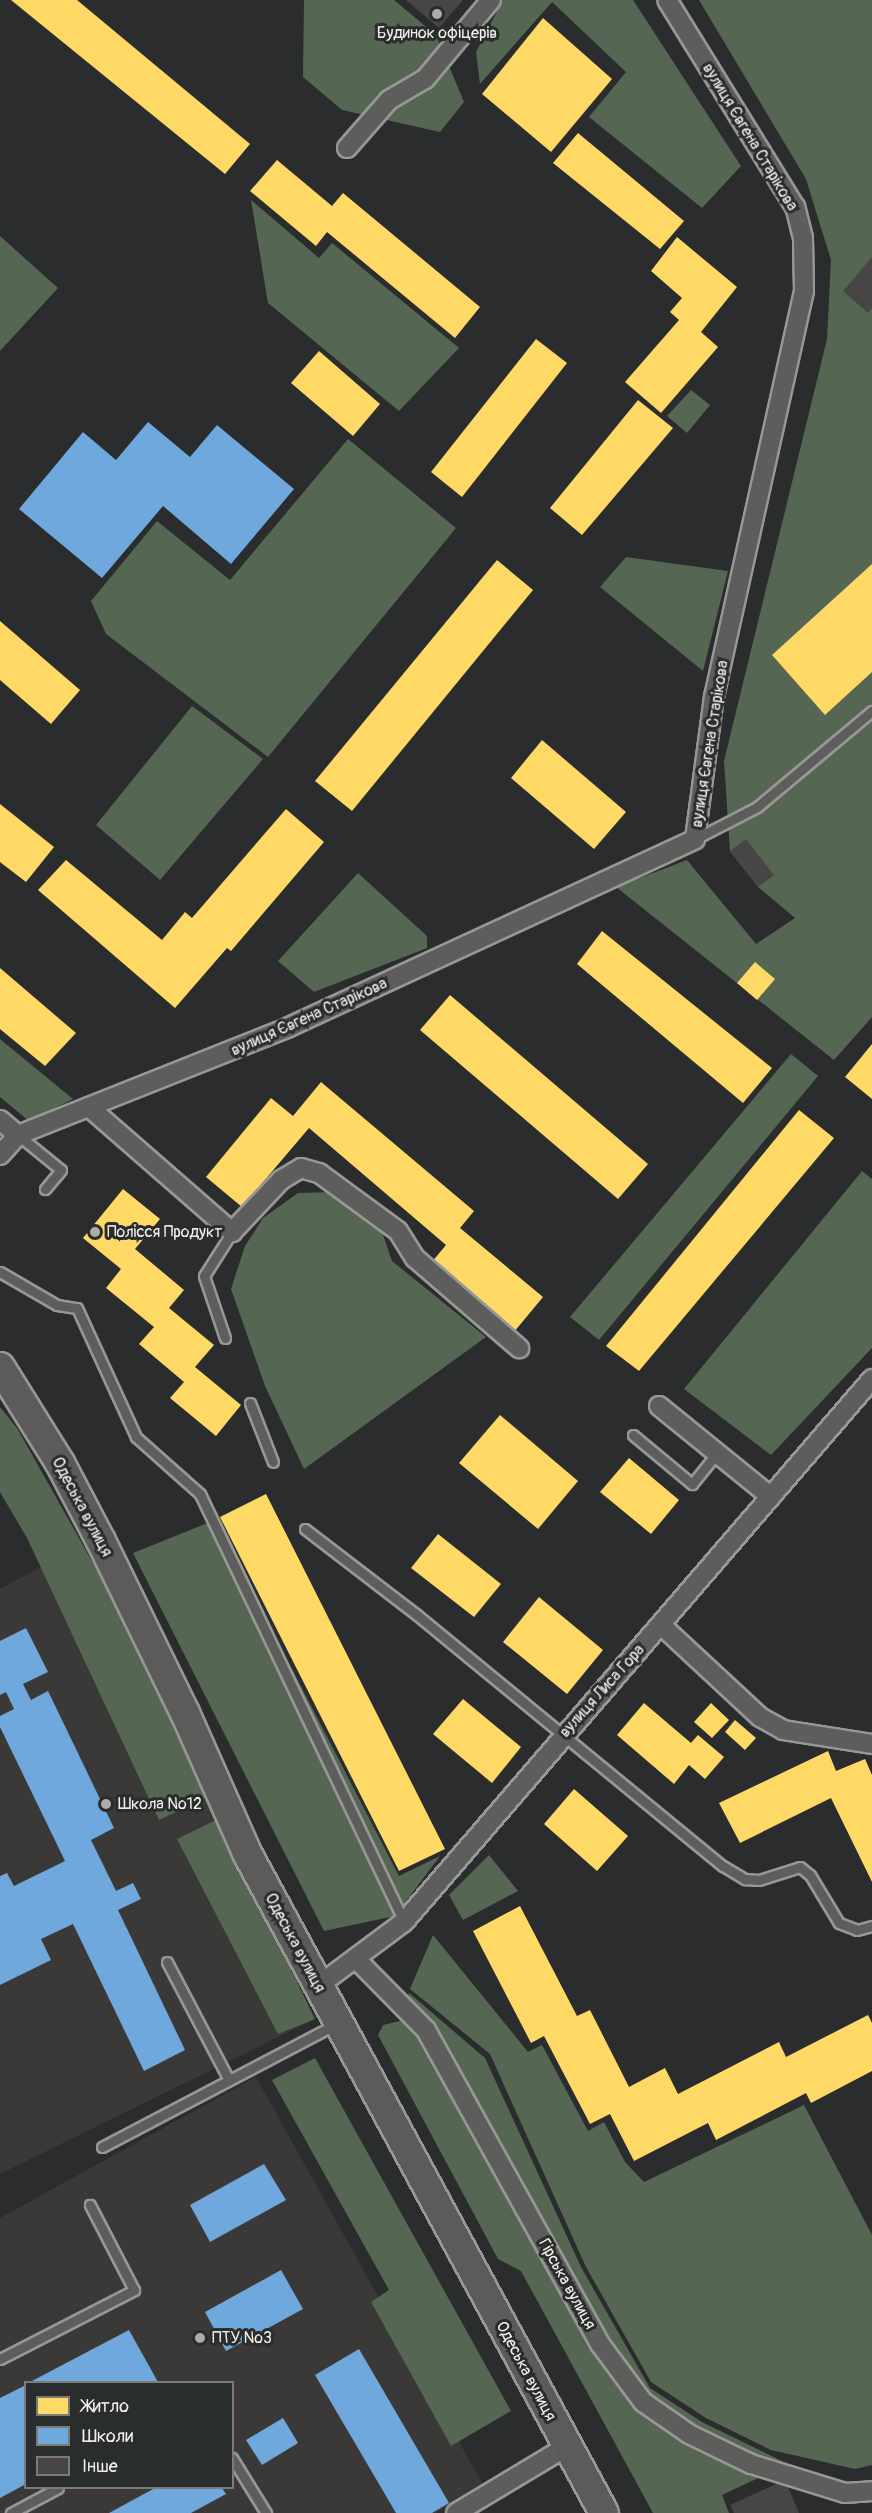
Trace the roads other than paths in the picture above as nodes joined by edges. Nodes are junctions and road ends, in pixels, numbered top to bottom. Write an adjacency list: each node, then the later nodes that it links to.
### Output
1 (491, 0): 3 (street)
2 (667, 0): 5 (street, вулиця Євгена Старікова)
3 (347, 148)
4 (872, 711): 5 (lane)
5 (695, 838): 6 (street, вулиця Євгена Старікова)
6 (90, 1108): 8 (street, вулиця Євгена Старікова); 11 (street)
7 (0, 1120): 8 (street)
8 (18, 1135): 9 (street, вулиця Євгена Старікова); 10 (lane)
9 (0, 1155)
10 (45, 1189)
11 (232, 1232): 13 (lane); 14 (street)
12 (0, 1272): 27 (lane)
13 (225, 1338)
14 (519, 1348)
15 (0, 1367): 31 (main road, Одеська вулиця)
16 (872, 1379): 22 (street, вулиця Лиса Гора)
17 (250, 1403): 21 (lane)
18 (659, 1406): 20 (street)
19 (633, 1435): 20 (lane)
20 (717, 1453): 22 (street)
21 (273, 1462)
22 (771, 1497): 24 (street, вулиця Лиса Гора)
23 (305, 1529): 25 (lane)
24 (661, 1625): 25 (street, вулиця Лиса Гора); 26 (street)
25 (562, 1735): 27 (street, вулиця Лиса Гора); 28 (lane)
26 (872, 1744)
27 (404, 1922): 29 (street, вулиця Лиса Гора)
28 (872, 1926)
29 (356, 1959): 31 (street, вулиця Лиса Гора); 40 (street, Гірська вулиця)
30 (167, 1962): 33 (lane)
31 (318, 1986): 32 (main road, Одеська вулиця)
32 (338, 2023): 33 (lane); 37 (main road, Одеська вулиця)
33 (229, 2080): 34 (lane)
34 (102, 2147)
35 (90, 2205): 36 (lane)
36 (0, 2359)
37 (567, 2447): 43 (street); 44 (main road, Одеська вулиця)
38 (234, 2461): 42 (lane)
39 (54, 2489): 41 (lane)
40 (872, 2491)
41 (12, 2513)
42 (266, 2513)
43 (456, 2513)
44 (604, 2513)

